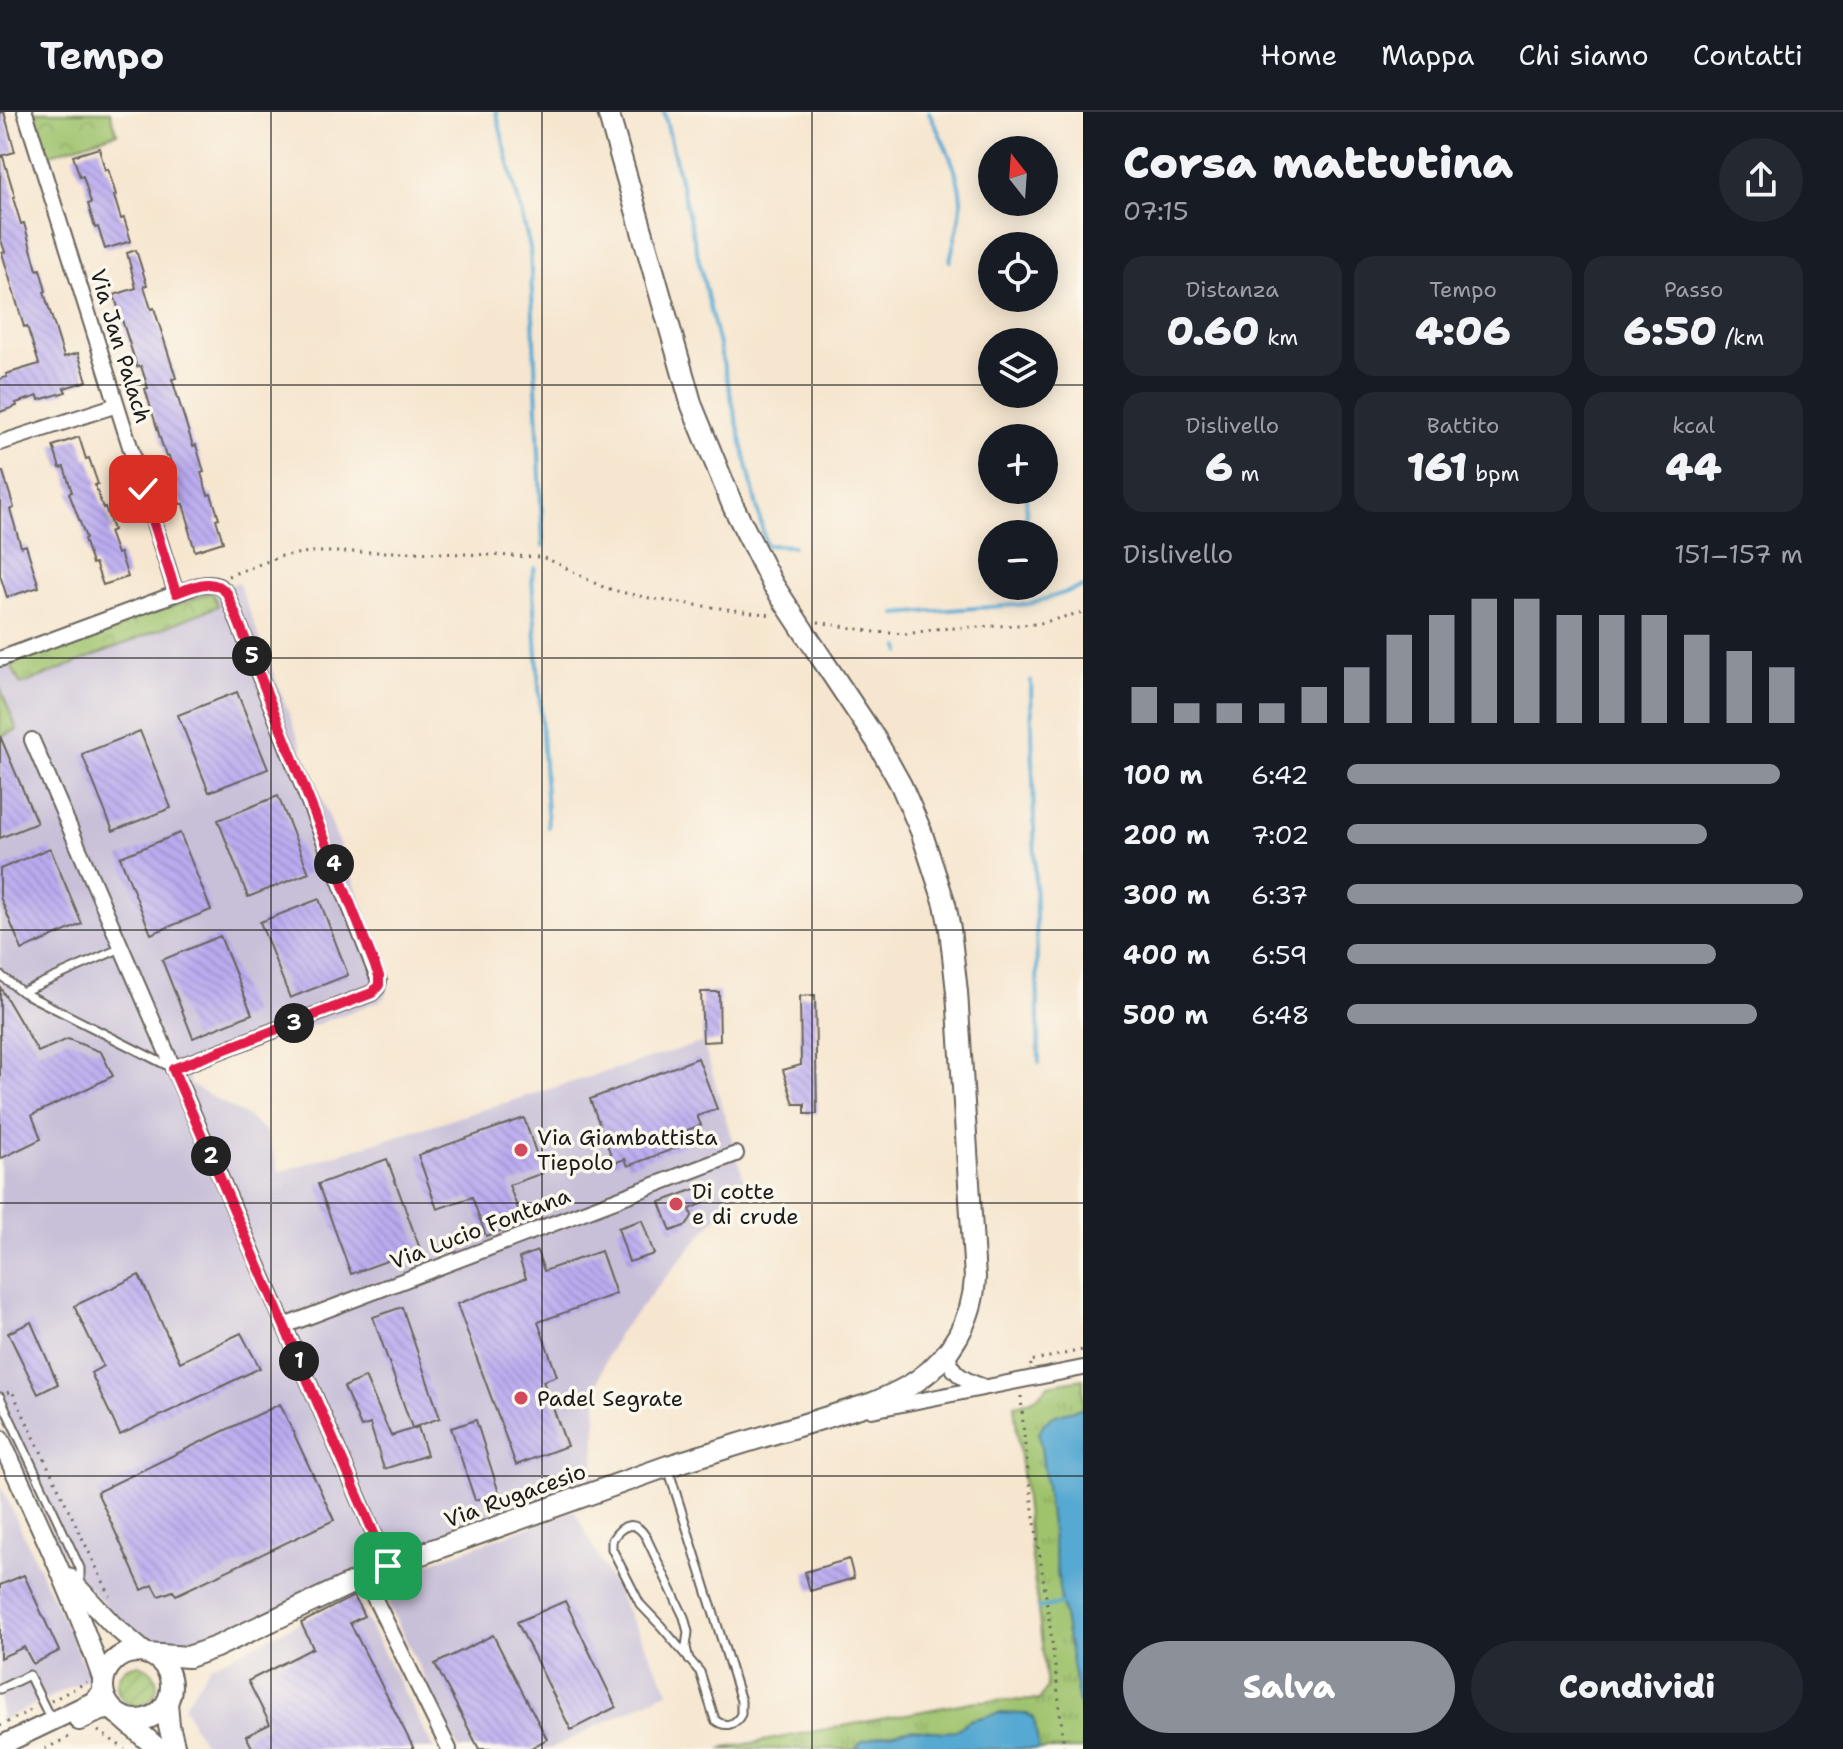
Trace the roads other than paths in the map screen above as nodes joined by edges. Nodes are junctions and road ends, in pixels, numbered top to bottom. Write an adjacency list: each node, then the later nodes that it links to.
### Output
1 (25, 112): 3 (street, Via Jan Palach)
2 (608, 112): 14 (main road, Via Rugacesio, bridge)
3 (117, 405): 4 (street); 5 (street, Via Jan Palach)
4 (0, 443)
5 (176, 593): 6 (street); 11 (street)
6 (0, 659)
7 (32, 740): 8 (street)
8 (121, 948): 10 (lane); 11 (street)
9 (0, 975): 10 (lane)
10 (22, 992): 11 (lane)
11 (173, 1069): 13 (street)
12 (736, 1154): 13 (street, Via Lucio Fontana)
13 (284, 1326): 22 (street)
14 (949, 1358): 16 (street); 18 (main road, Via Rugacesio)
15 (1083, 1368): 16 (street)
16 (992, 1386): 18 (street)
17 (0, 1396): 19 (lane)
18 (794, 1427): 20 (main road, Via Rugacesio)
19 (5, 1434): 21 (street); 24 (lane)
20 (668, 1466): 22 (main road, Via Rugacesio); 27 (lane)
21 (53, 1554): 24 (street); 30 (street)
22 (388, 1566): 23 (main road, Via Rugacesio)
23 (364, 1577): 25 (main road, Via Rugacesio); 36 (street)
24 (80, 1591): 26 (street)
25 (216, 1647): 26 (main road, Via Rugacesio); 29 (main road, Via Rugacesio)
26 (147, 1654): 29 (main road); 30 (main road)
27 (689, 1660): 27 (lane)
28 (0, 1689): 31 (lane)
29 (169, 1698): 30 (main road); 35 (main road)
30 (110, 1700): 31 (street); 33 (street); 34 (main road)
31 (51, 1721): 32 (street)
32 (0, 1746)
33 (22, 1749)
34 (158, 1749)
35 (175, 1749)
36 (449, 1749)

